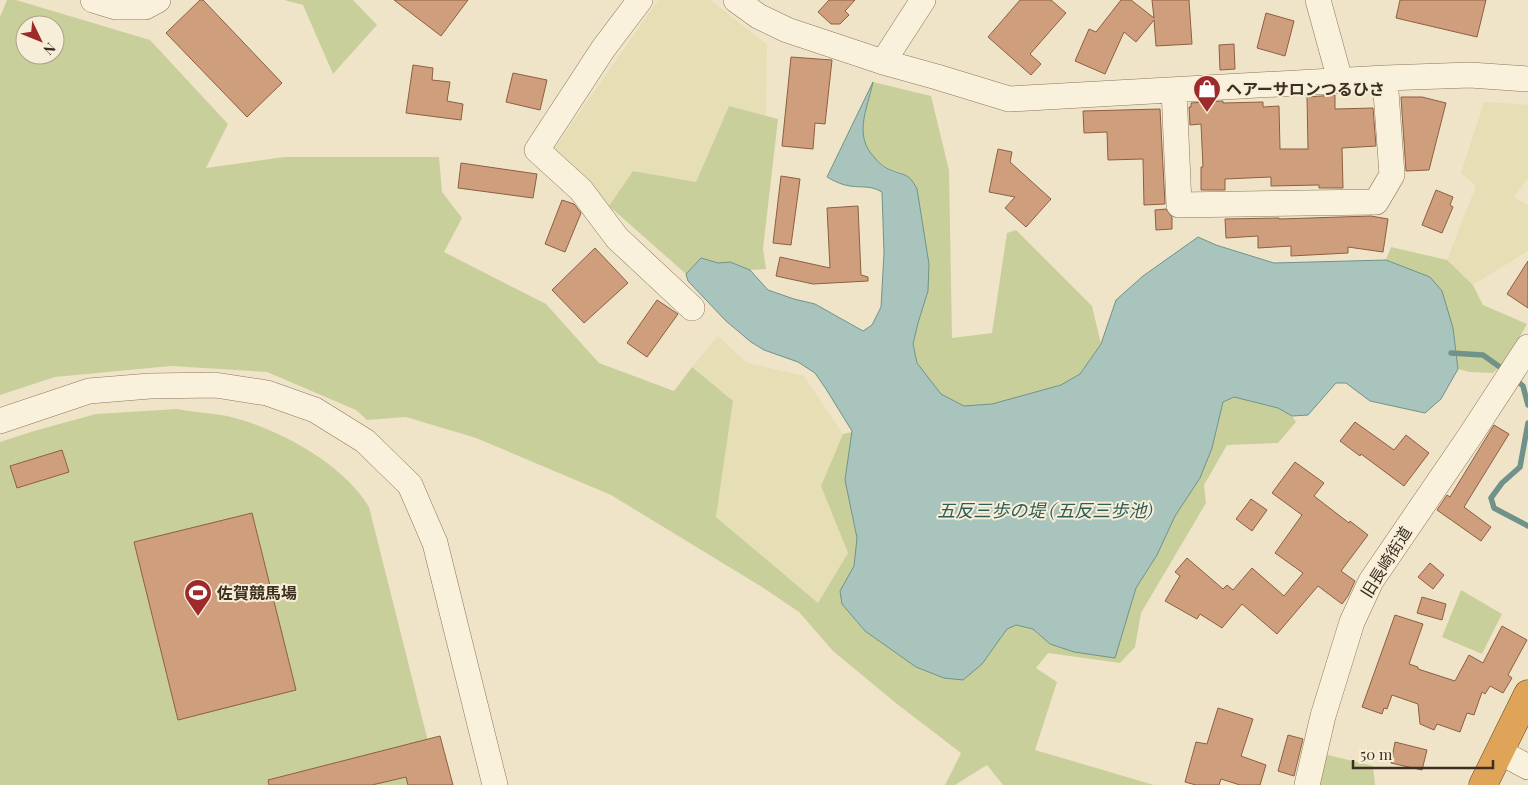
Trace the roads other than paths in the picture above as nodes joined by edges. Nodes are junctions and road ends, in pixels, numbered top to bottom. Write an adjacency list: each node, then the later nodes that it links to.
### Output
1 (93, 0): 2 (street)
2 (158, 0)
3 (640, 0): 12 (street)
4 (736, 0): 7 (street)
5 (923, 0): 7 (street)
6 (1318, 0): 10 (street)
7 (883, 62): 11 (street)
8 (1385, 78): 9 (street); 10 (street); 11 (street)
9 (1528, 78)
10 (1340, 80): 11 (street)
11 (1174, 90)
12 (692, 308)
13 (1523, 355): 19 (street, 旧長崎街道)
14 (0, 421): 18 (street)
15 (1528, 694): 16 (highway)
16 (1500, 752): 17 (street); 20 (highway)
17 (1528, 766)
18 (495, 785)
19 (1307, 785)
20 (1483, 785)

